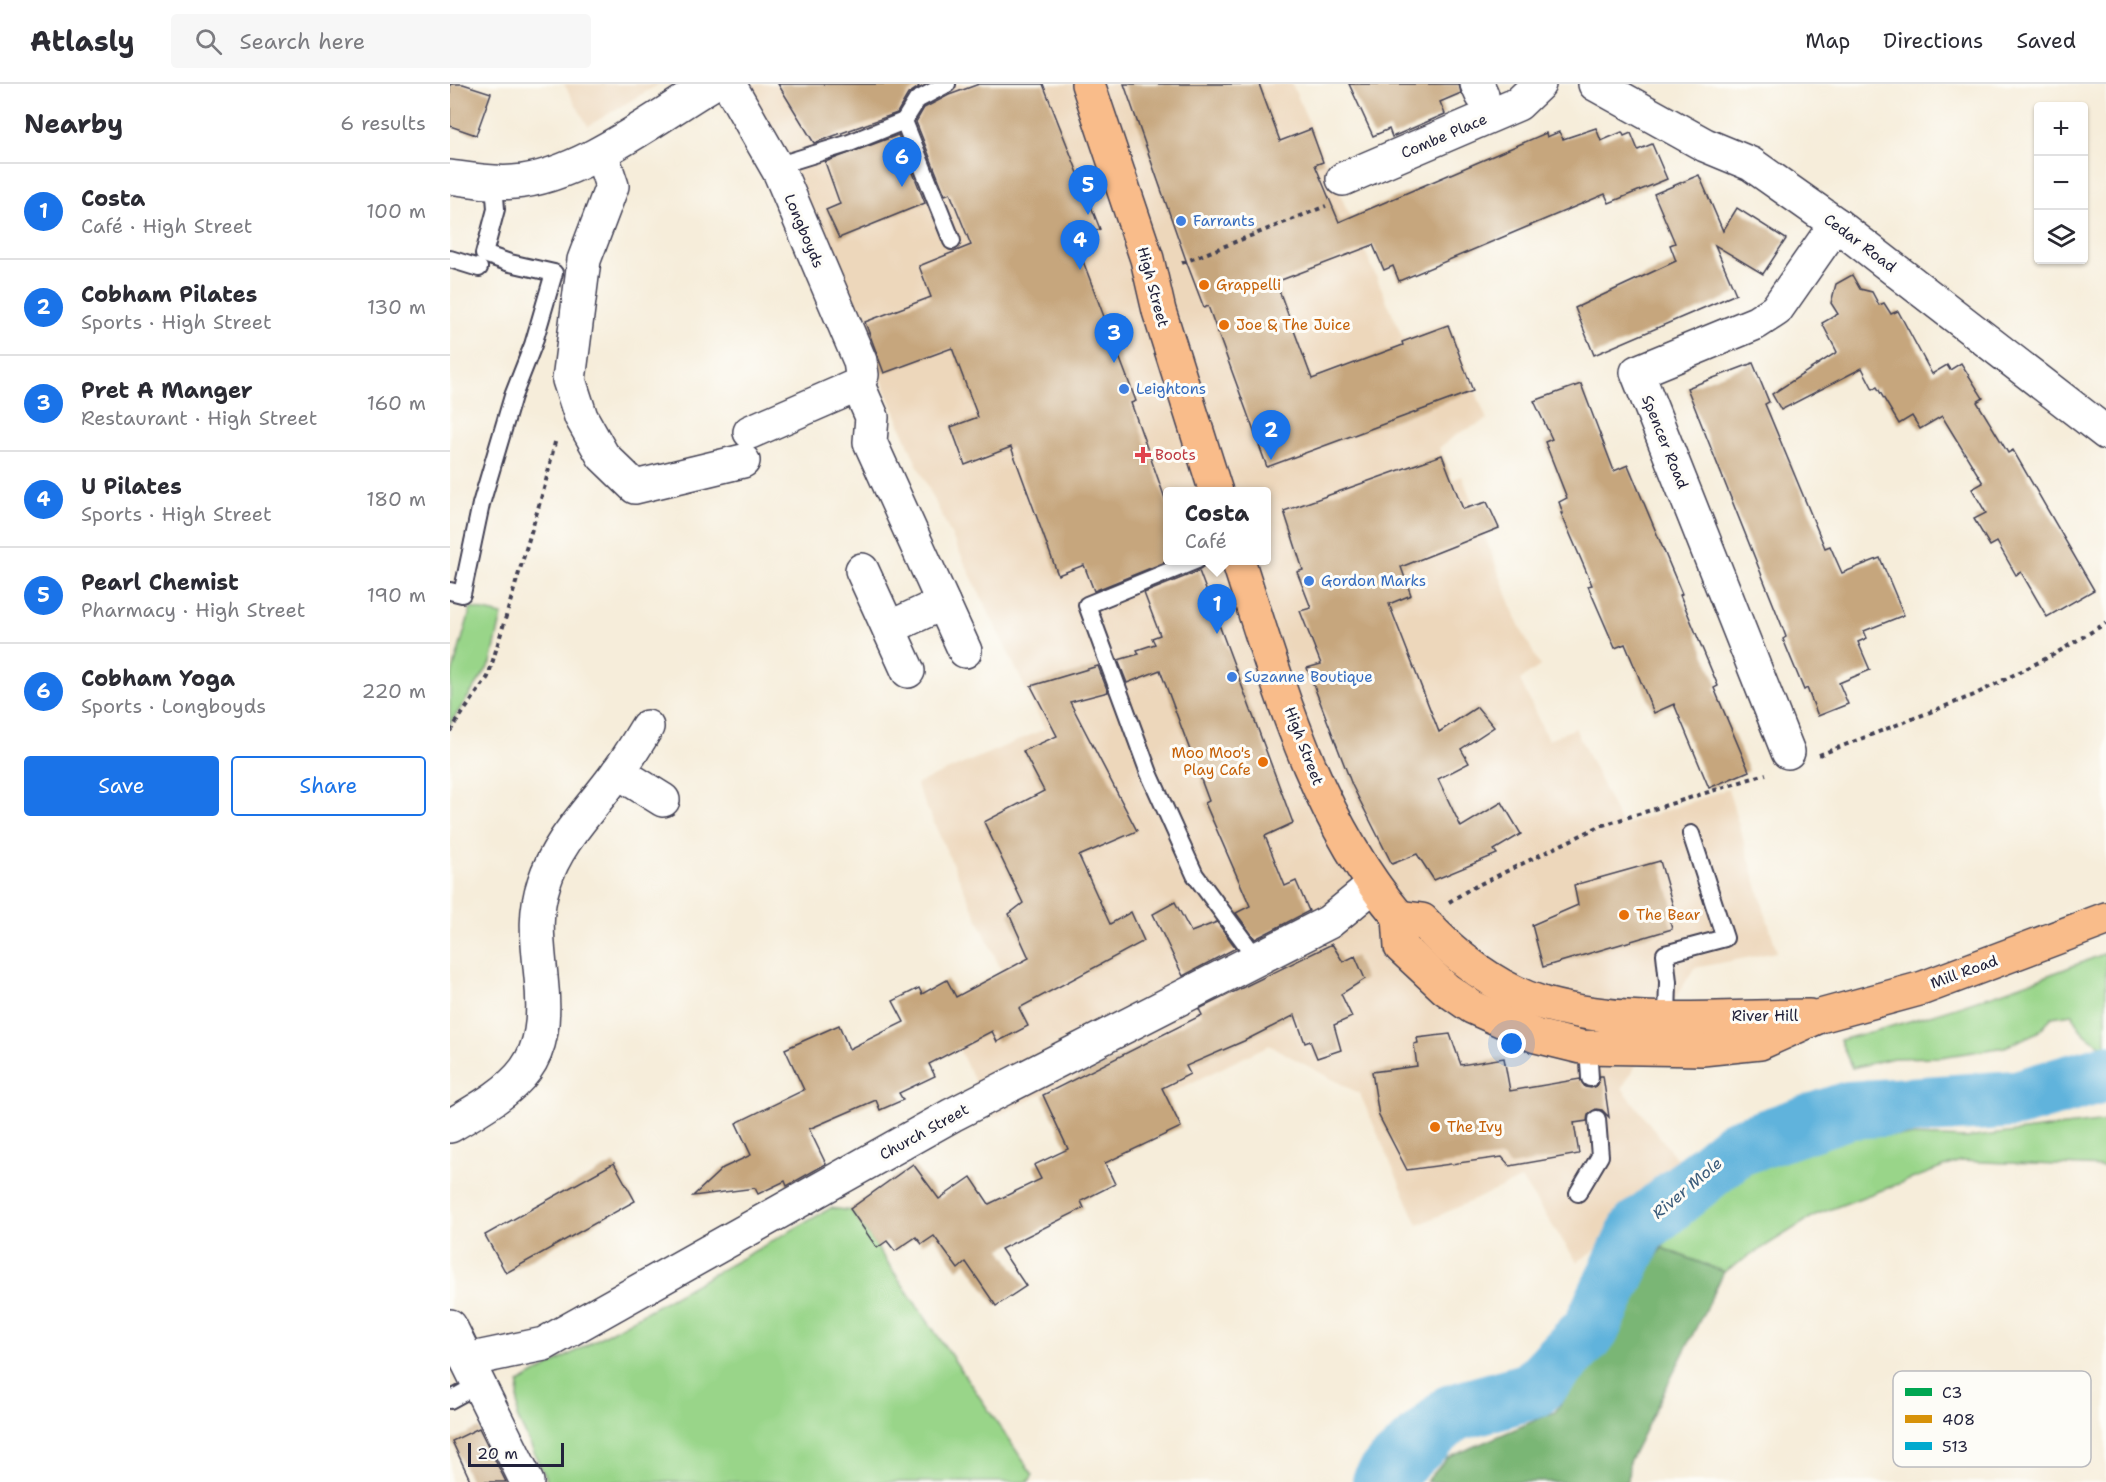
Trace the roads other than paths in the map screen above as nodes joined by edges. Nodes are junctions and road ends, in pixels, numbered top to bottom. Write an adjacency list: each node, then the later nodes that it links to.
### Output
1 (712, 84): 8 (street)
2 (729, 84): 9 (street, Longboyds)
3 (946, 84): 7 (lane)
4 (1088, 84): 19 (main road, High Street)
5 (1539, 84): 11 (street, Combe Place)
6 (1595, 84): 13 (street, Cedar Road)
7 (904, 121): 9 (lane); 14 (lane)
8 (601, 153): 12 (street); 17 (street)
9 (776, 166): 17 (street, Longboyds)
10 (450, 177): 12 (street)
11 (1343, 179)
12 (494, 183): 16 (lane)
13 (1836, 224): 18 (street, Cedar Road); 29 (street, Spencer Road)
14 (952, 241)
15 (450, 259): 16 (lane)
16 (481, 261): 23 (lane)
17 (858, 385): 24 (street, Longboyds)
18 (2106, 433)
19 (1214, 487)
20 (1187, 565): 36 (lane)
21 (1239, 565): 33 (main road, High Street)
22 (862, 570): 25 (street)
23 (450, 591)
24 (943, 603): 25 (street); 26 (street, Longboyds)
25 (889, 628): 27 (street)
26 (965, 651)
27 (908, 671)
28 (647, 727): 30 (street)
29 (1788, 752)
30 (618, 772): 31 (street); 40 (street)
31 (663, 800)
32 (1690, 834): 38 (lane)
33 (1374, 885): 34 (main road, High Street); 36 (street, Church Street)
34 (1399, 917): 37 (main road, River Hill); 38 (main road, River Hill)
35 (2106, 919): 37 (main road, Mill Road)
36 (1257, 959): 43 (street, Church Street)
37 (1820, 1016): 38 (main road, River Hill)
38 (1667, 1017)
39 (1596, 1119): 41 (lane)
40 (450, 1126)
41 (1578, 1193)
42 (450, 1326): 43 (street)
43 (473, 1372): 44 (lane); 45 (street)
44 (450, 1400)
45 (527, 1482)

